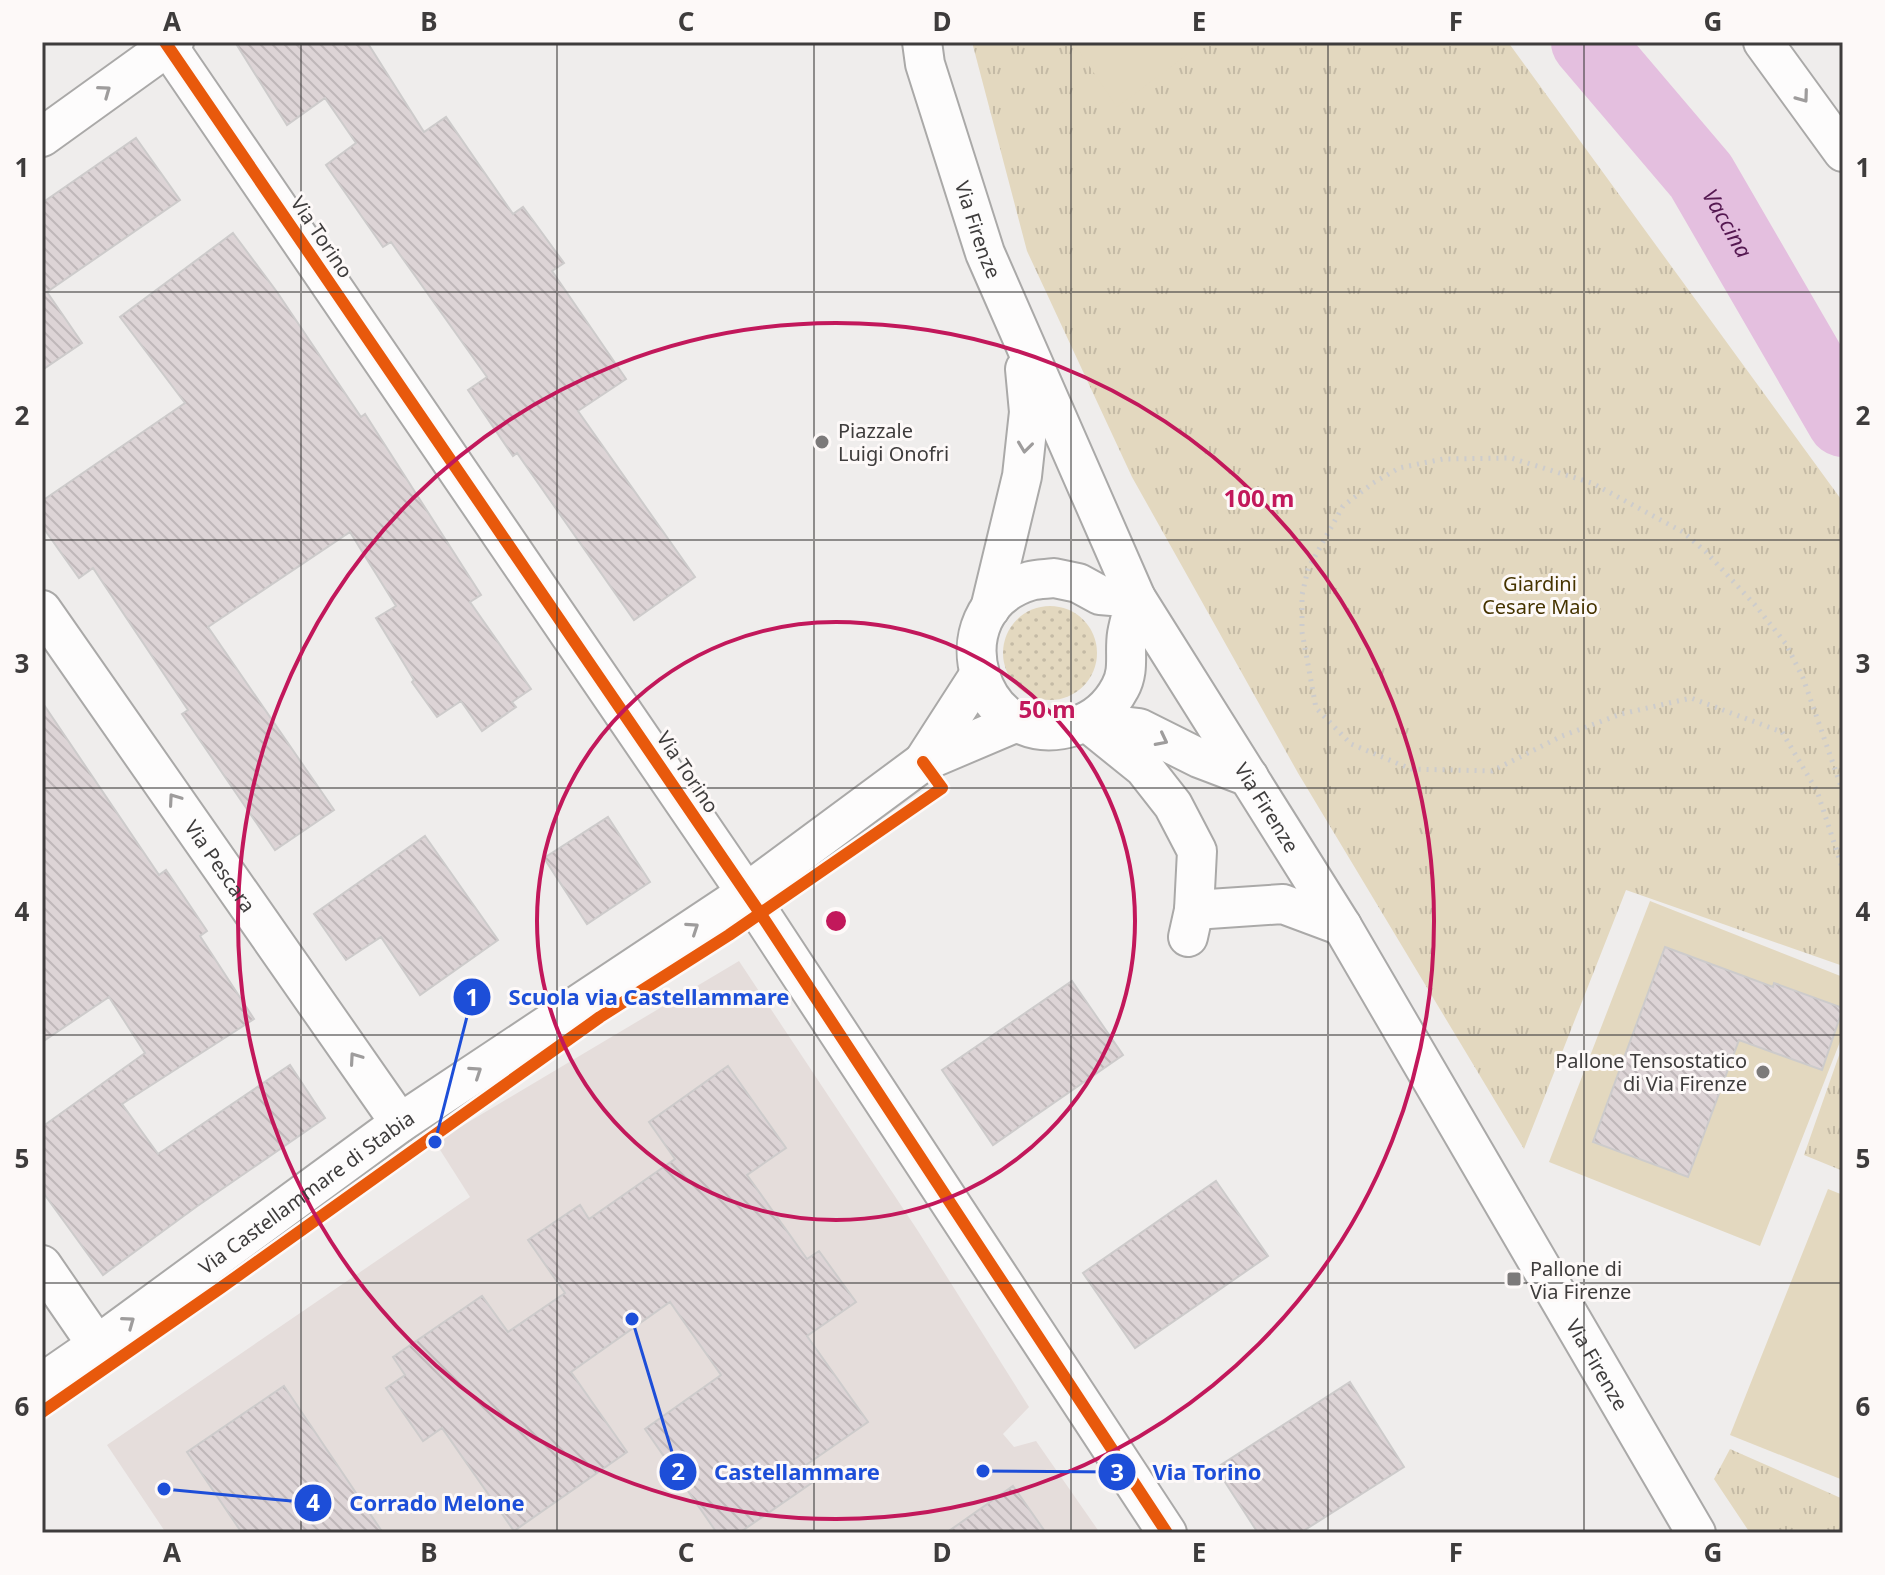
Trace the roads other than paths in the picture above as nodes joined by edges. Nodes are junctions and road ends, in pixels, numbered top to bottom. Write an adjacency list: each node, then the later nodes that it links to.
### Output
1 (922, 42): 6 (street, Via Firenze)
2 (1763, 42): 5 (street, one-way to 5)
3 (169, 43): 4 (street, one-way to 3); 15 (street, Via Torino)
4 (42, 137)
5 (1843, 152)
6 (1023, 342): 7 (street, Via Firenze); 8 (street, one-way to 8)
7 (1136, 598): 8 (street); 12 (street); 14 (street, Via Firenze)
8 (990, 609): 10 (street)
9 (42, 610): 17 (street, Via Pescara, one-way to 9)
10 (979, 675): 11 (street); 13 (street)
11 (1017, 722): 12 (street); 13 (street, Via Castellammare di Stabia)
12 (1087, 722): 14 (street, one-way to 14); 16 (street)
13 (923, 762): 15 (street, Via Castellammare di Stabia)
14 (1249, 777): 16 (street, Via Firenze)
15 (746, 893): 17 (street, Via Castellammare di Stabia, one-way to 15); 21 (street, Via Torino)
16 (1342, 926): 22 (street, Via Firenze)
17 (400, 1123): 19 (street, Via Castellammare di Stabia, one-way to 17)
18 (42, 1265): 19 (street)
19 (97, 1345): 20 (street, Via Castellammare di Stabia)
20 (42, 1383)
21 (1167, 1533)
22 (1696, 1533)

